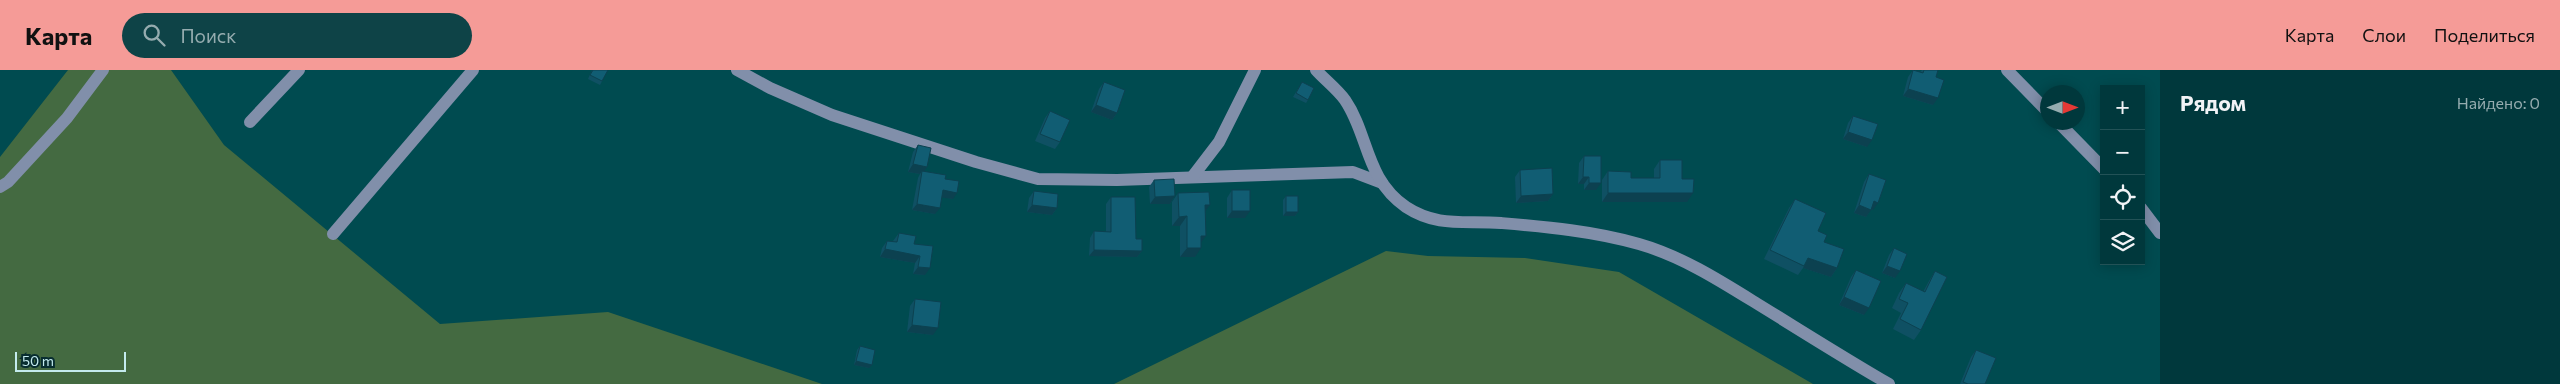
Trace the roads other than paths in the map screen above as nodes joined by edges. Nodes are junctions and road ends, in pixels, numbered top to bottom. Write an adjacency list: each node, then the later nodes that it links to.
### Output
1 (104, 70): 14 (street)
2 (299, 70): 9 (street)
3 (473, 70): 17 (street)
4 (737, 70): 12 (street)
5 (1255, 70): 12 (street)
6 (1316, 70): 13 (street)
7 (2007, 70): 8 (street)
8 (2040, 104)
9 (250, 122)
10 (2066, 130): 11 (street)
11 (2100, 165)
12 (1193, 176): 13 (street)
13 (1382, 183): 18 (street)
14 (0, 187)
15 (2145, 213): 16 (street)
16 (2160, 233)
17 (333, 234)
18 (1888, 384)

